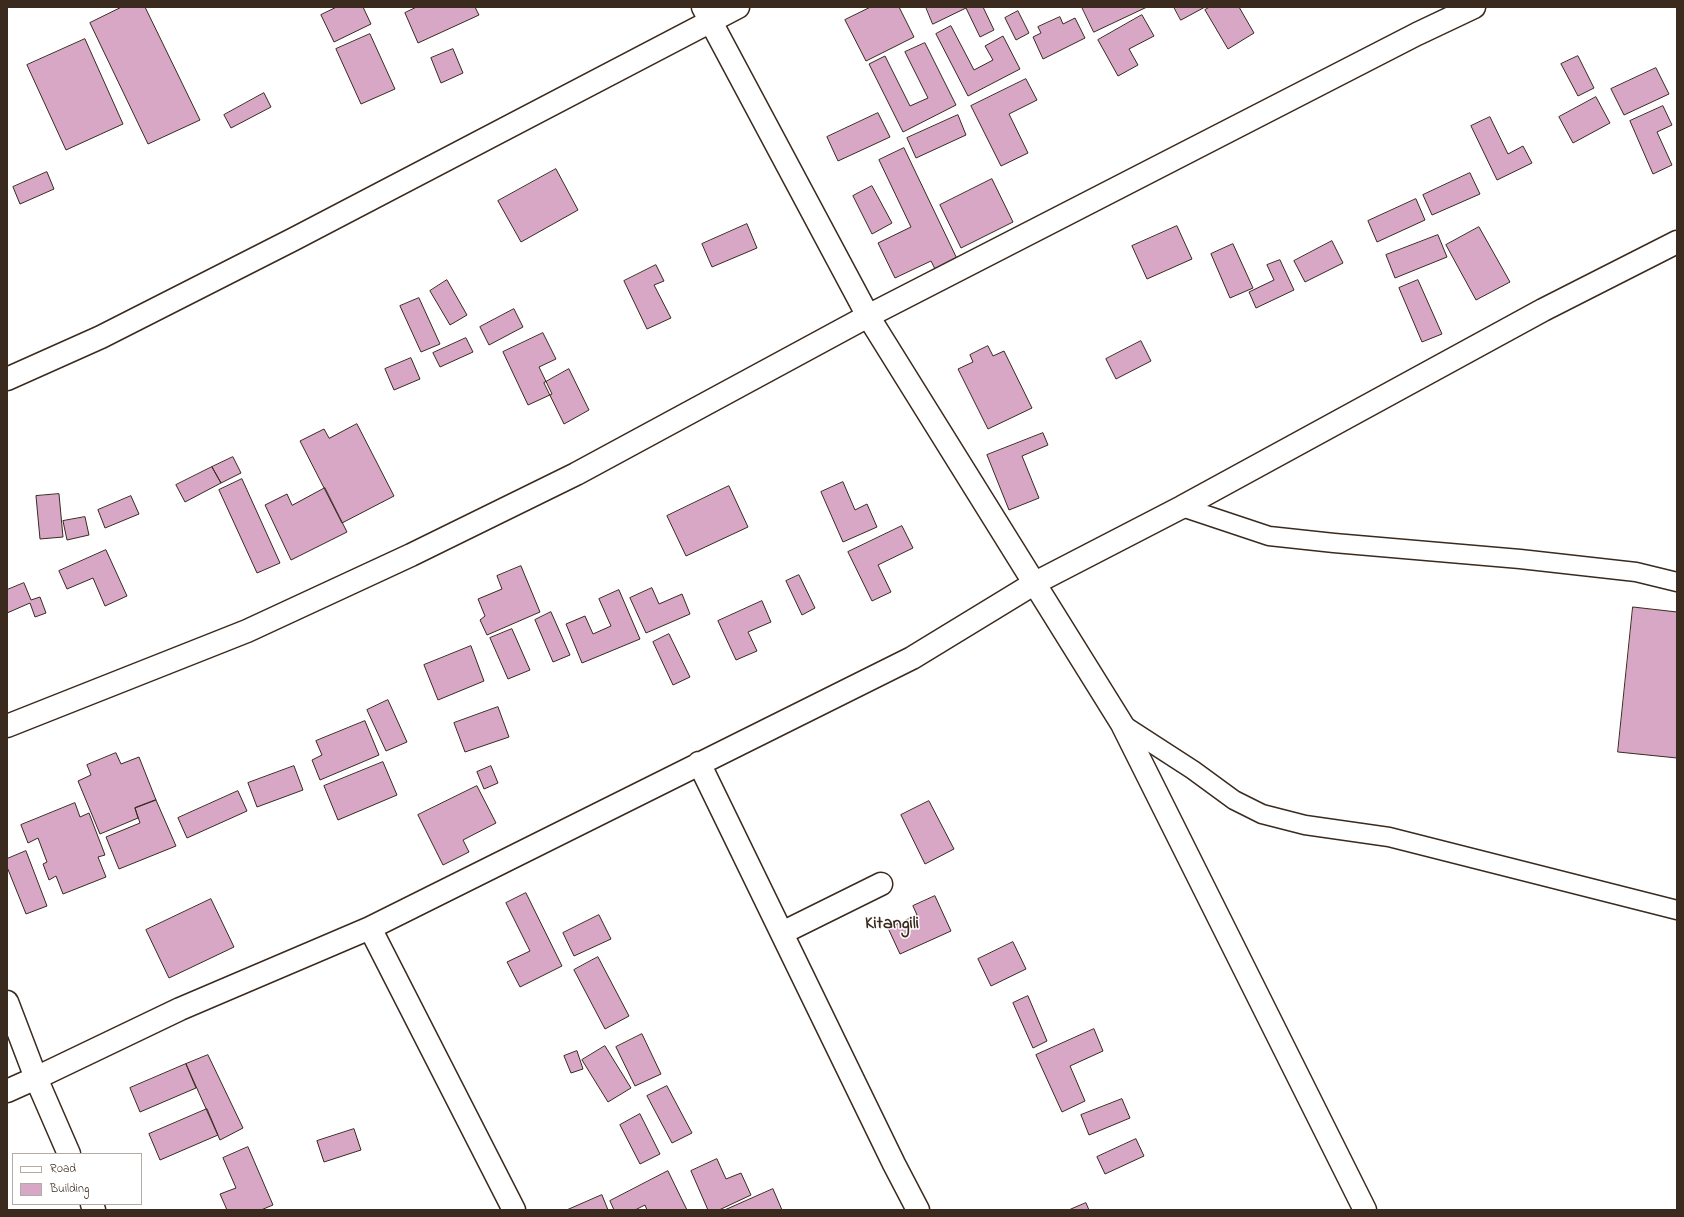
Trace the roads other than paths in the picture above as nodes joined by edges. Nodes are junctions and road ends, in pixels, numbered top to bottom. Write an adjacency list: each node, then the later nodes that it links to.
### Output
1 (738, 7): 3 (street)
2 (1474, 7): 5 (street)
3 (707, 14): 5 (street); 6 (street)
4 (1677, 242): 7 (street)
5 (868, 316): 9 (street); 11 (street)
6 (7, 379)
7 (1182, 507): 8 (lane); 9 (street)
8 (1677, 582)
9 (1035, 583): 10 (street); 12 (street)
10 (1122, 724): 14 (lane); 23 (street)
11 (7, 726)
12 (699, 763): 15 (street); 16 (street)
13 (881, 884): 16 (street)
14 (1677, 910)
15 (370, 928): 18 (street); 21 (street)
16 (782, 932): 22 (street)
17 (7, 1002): 18 (street)
18 (36, 1078): 19 (street); 20 (street)
19 (7, 1091)
20 (69, 1153)
21 (514, 1210)
22 (918, 1210)
23 (1365, 1210)

